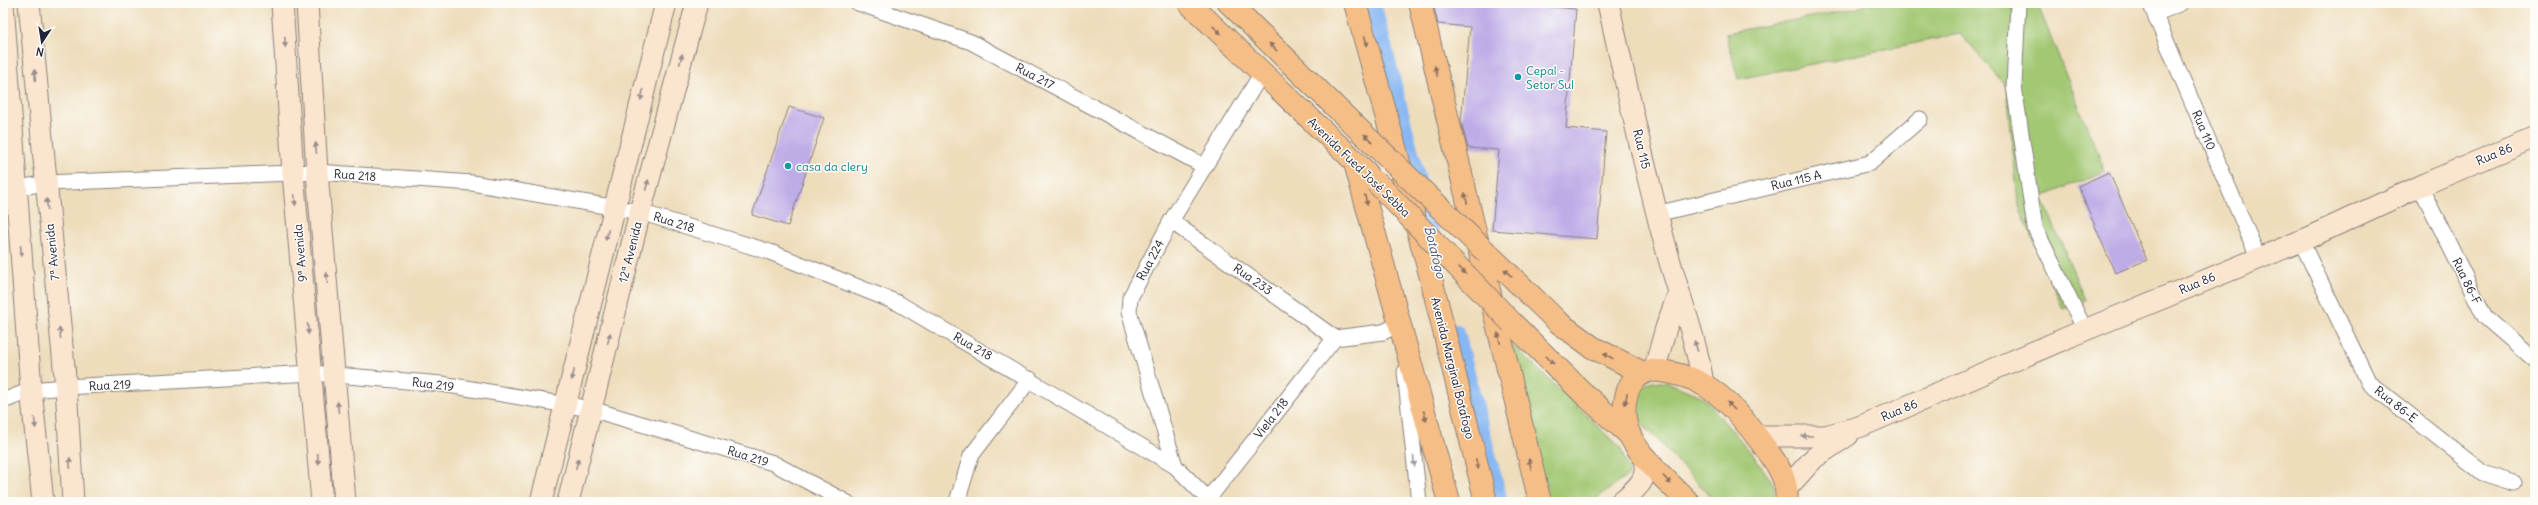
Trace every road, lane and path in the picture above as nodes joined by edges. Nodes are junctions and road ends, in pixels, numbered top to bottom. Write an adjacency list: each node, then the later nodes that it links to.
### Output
1 (3, 3): 26 (street)
2 (29, 3): 24 (street, 7ª Avenida, one-way to 2)
3 (282, 3): 22 (street, 9ª Avenida, one-way to 22)
4 (307, 3): 23 (street, 9ª Avenida, one-way to 4)
5 (666, 3): 27 (street, one-way to 27)
6 (697, 3): 28 (street, 12ª Avenida, one-way to 6)
7 (858, 3): 21 (street, Rua 217)
8 (1188, 3): 16 (main road, Avenida Fued José Sebba, one-way to 16)
9 (1355, 3): 66 (main road, Avenida Marginal Botafogo, one-way to 66)
10 (1420, 3): 67 (main road, one-way to 10)
11 (1608, 3): 29 (street, Rua 115)
12 (2018, 3): 35 (street)
13 (2181, 3): 15 (street)
14 (1236, 4): 17 (main road, one-way to 14)
15 (2153, 8): 32 (street, Rua 110)
16 (1262, 73): 17 (main road); 20 (main road, Avenida Fued José Sebba); 21 (street, Rua 224)
17 (1346, 118): 38 (main road, one-way to 17, bridge)
18 (1920, 119): 29 (street, Rua 115 A)
19 (2535, 137): 25 (street, Rua 86)
20 (1355, 163): 34 (main road, one-way to 34); 49 (main road, Avenida Fued José Sebba, one-way to 49, bridge)
21 (1204, 166): 30 (street, Rua 224)
22 (292, 172): 23 (street, Rua 218); 24 (street, Rua 218); 39 (street, 9ª Avenida, one-way to 39)
23 (317, 172): 27 (street, Rua 218); 40 (street, 9ª Avenida, one-way to 23)
24 (45, 183): 26 (street); 43 (street, 7ª Avenida, one-way to 24)
25 (2420, 186): 31 (street, Rua 86); 37 (street, Rua 86-F)
26 (10, 189): 44 (street, one-way to 44)
27 (614, 207): 28 (street, Rua 218); 46 (street, one-way to 46)
28 (640, 212): 41 (street, Rua 218); 47 (street, 12ª Avenida, one-way to 28)
29 (1656, 214): 33 (street, Rua 115)
30 (1171, 221): 36 (street, Rua 233); 52 (street, Rua 224)
31 (2301, 241): 32 (street, Rua 86); 53 (street, Rua 86-E)
32 (2258, 258): 35 (street, Rua 86)
33 (1678, 295): 38 (street); 42 (street, Rua 115, one-way to 33)
34 (1400, 324): 36 (street); 64 (street, one-way to 64); 65 (main road, one-way to 65)
35 (2085, 330): 48 (street, Rua 86)
36 (1335, 338): 55 (street, Viela 218)
37 (2535, 360)
38 (1649, 372): 42 (main road); 49 (main road, one-way to 49)
39 (312, 373): 40 (street, Rua 219); 43 (street, Rua 219); 58 (street, 9ª Avenida, one-way to 58)
40 (335, 374): 46 (street, Rua 219); 59 (street, 9ª Avenida, one-way to 40)
41 (1030, 379): 52 (street, Rua 218); 63 (street)
42 (1703, 384): 50 (main road, one-way to 42)
43 (66, 387): 44 (street, Rua 219); 57 (street, 7ª Avenida, one-way to 43)
44 (32, 390): 45 (street, Rua 219); 56 (street, one-way to 56)
45 (3, 401)
46 (566, 404): 47 (street, Rua 219); 60 (street)
47 (591, 409): 61 (street, 12ª Avenida, one-way to 47); 62 (street, Rua 219)
48 (1859, 427): 50 (street, Rua 86, one-way to 50); 54 (street, Rua 86)
49 (1630, 435): 51 (main road)
50 (1756, 436): 54 (main road)
51 (1646, 458): 68 (street); 69 (main road, one-way to 69)
52 (1175, 466): 55 (street, Rua 218)
53 (2514, 483)
54 (1786, 496)
55 (1209, 500)
56 (43, 502)
57 (73, 502)
58 (322, 502)
59 (345, 502)
60 (541, 502)
61 (568, 502)
62 (846, 502)
63 (957, 502)
64 (1419, 502)
65 (1449, 502)
66 (1486, 502)
67 (1540, 502)
68 (1621, 502)
69 (1688, 502)

